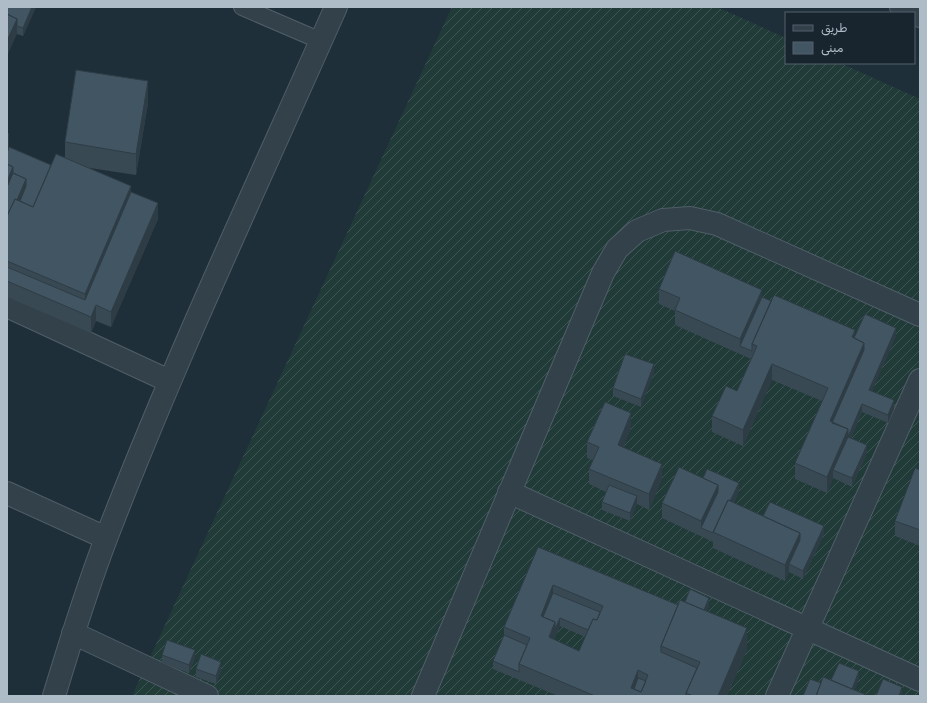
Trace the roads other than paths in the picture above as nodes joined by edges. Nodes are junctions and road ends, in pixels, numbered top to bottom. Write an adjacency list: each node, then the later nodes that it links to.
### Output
1 (242, 7): 5 (lane)
2 (336, 7): 5 (street)
3 (901, 7): 4 (street)
4 (912, 12)
5 (321, 41): 9 (street)
6 (7, 306): 9 (street)
7 (920, 315): 10 (street)
8 (920, 380): 13 (street)
9 (169, 381): 12 (street)
10 (509, 492): 13 (street); 18 (street)
11 (7, 493): 12 (street)
12 (106, 538): 14 (street)
13 (807, 628): 15 (street); 19 (street)
14 (73, 633): 16 (street); 17 (street)
15 (920, 680)
16 (54, 696)
17 (207, 696)
18 (423, 696)
19 (776, 696)

